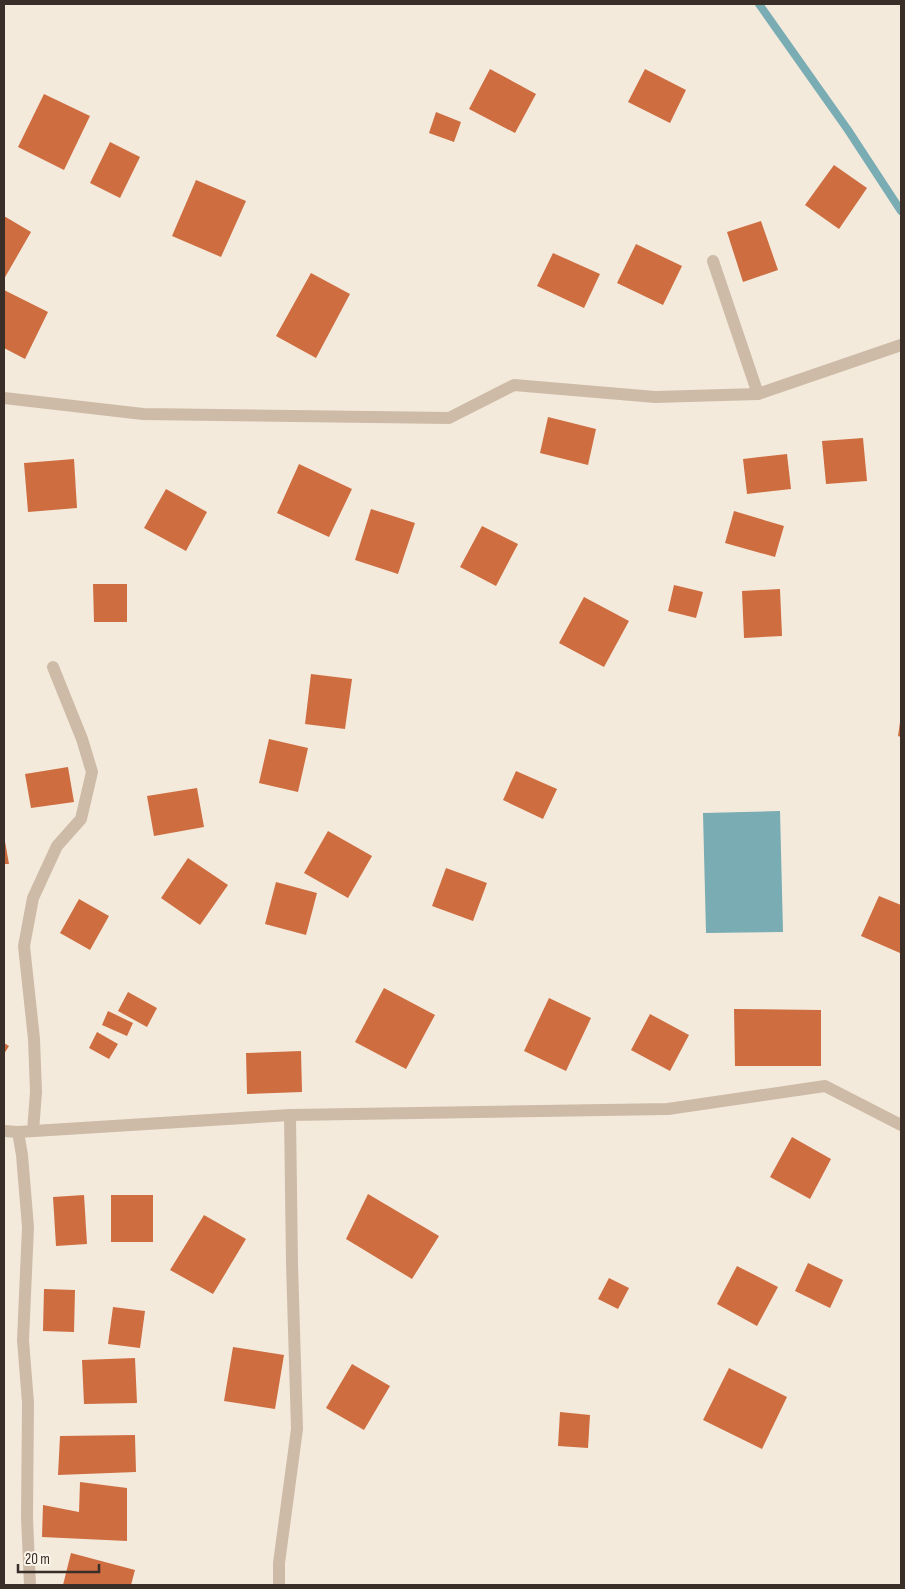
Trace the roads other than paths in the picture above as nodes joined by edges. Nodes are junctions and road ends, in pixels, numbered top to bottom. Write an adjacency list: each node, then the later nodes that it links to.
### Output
1 (713, 261): 3 (street)
2 (901, 345): 3 (street)
3 (758, 394): 4 (street)
4 (4, 398)
5 (53, 667): 9 (street)
6 (290, 1115): 7 (street); 9 (street); 12 (street)
7 (901, 1125)
8 (4, 1131): 10 (street)
9 (33, 1131): 10 (street)
10 (18, 1132): 11 (street)
11 (30, 1585)
12 (280, 1585)

